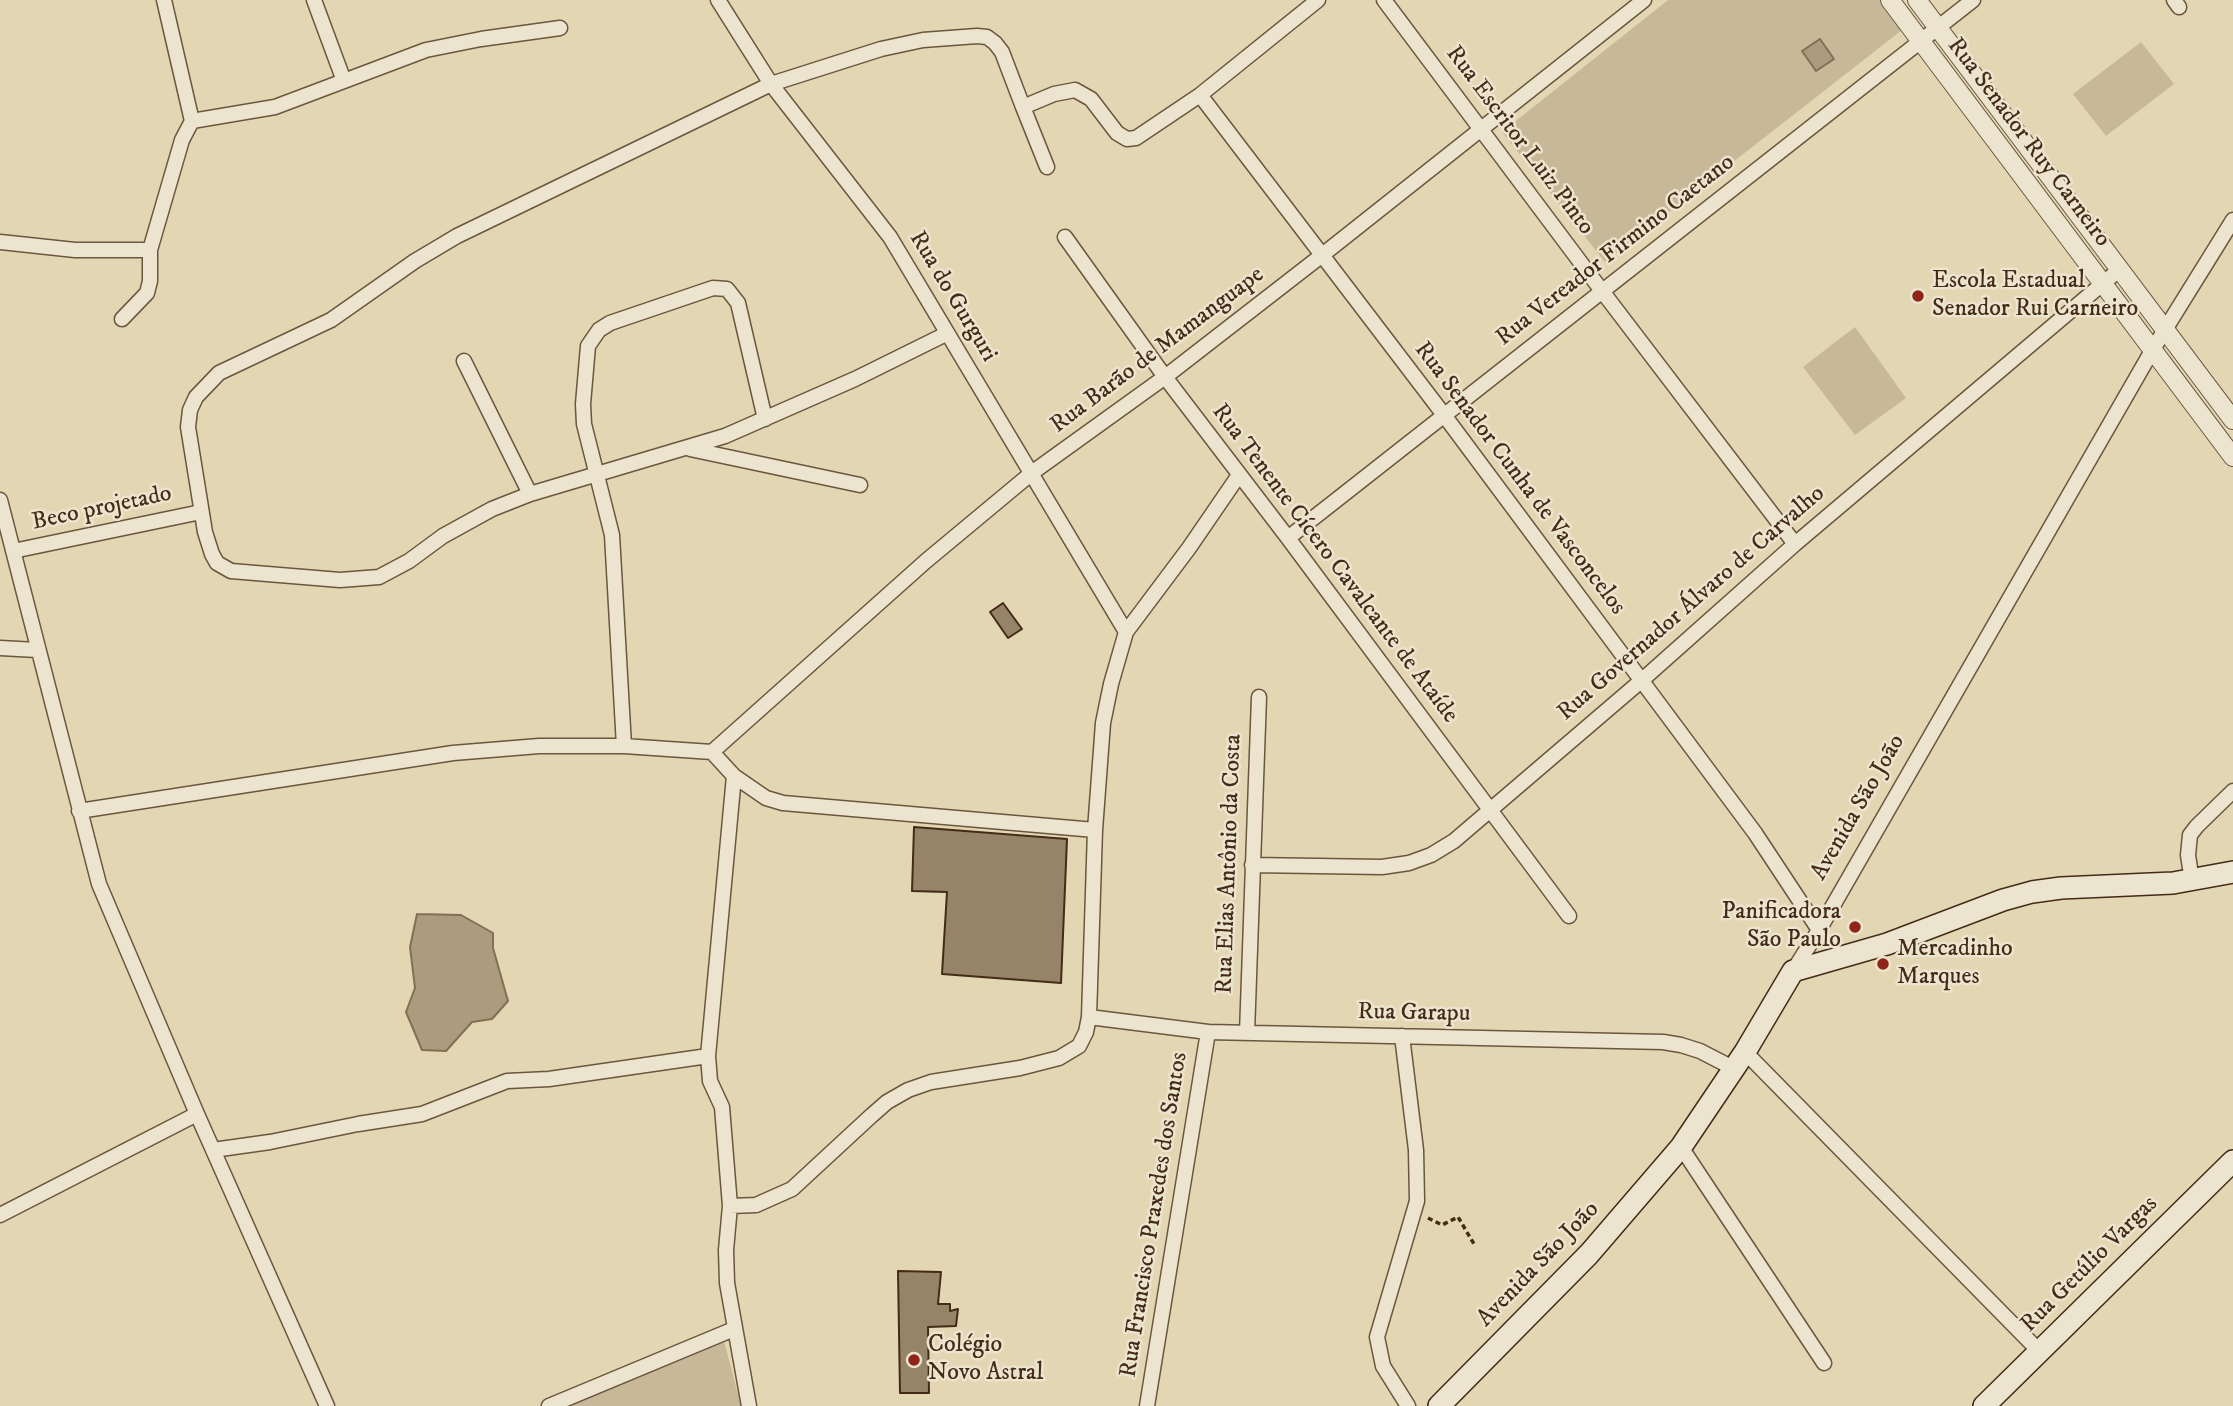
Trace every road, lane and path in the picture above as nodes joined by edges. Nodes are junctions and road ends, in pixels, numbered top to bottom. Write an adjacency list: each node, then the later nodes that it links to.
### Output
1 (164, 0): 17 (street)
2 (314, 0): 13 (street)
3 (718, 0): 14 (street, Rua do Gurguri)
4 (1318, 0): 15 (street)
5 (1384, 0): 19 (street, Rua Escritor Luiz Pinto)
6 (1644, 0): 19 (street, Rua Barão de Mamanguape)
7 (1890, 0): 12 (street, Rua Senador Ruy Carneiro)
8 (1917, 0): 11 (street, Rua Senador Ruy Carneiro)
9 (1973, 0): 11 (street, Rua Vereador Firmino Caetano)
10 (560, 28): 13 (street)
11 (1937, 29): 12 (street, Rua Vereador Firmino Caetano); 18 (street, Rua Senador Ruy Carneiro)
12 (1922, 41): 20 (street, Rua Senador Ruy Carneiro); 29 (street, Rua Vereador Firmino Caetano)
13 (344, 81): 17 (street)
14 (771, 84): 16 (street); 32 (street, Rua do Gurguri); 47 (street)
15 (1200, 94): 16 (street); 26 (street, Rua Senador Cunha de Vasconcelos)
16 (1023, 107): 21 (street)
17 (192, 121): 25 (street)
18 (2009, 124): 20 (street); 27 (street, Rua Senador Ruy Carneiro)
19 (1481, 128): 26 (street, Rua Barão de Mamanguape); 29 (street, Rua Escritor Luiz Pinto)
20 (1993, 136): 28 (street, Rua Senador Ruy Carneiro)
21 (1047, 167)
22 (2233, 220): 31 (street, Avenida São João)
23 (1065, 237): 35 (street, Rua Tenente Cícero Cavalcante de Ataíde)
24 (0, 243): 25 (street)
25 (150, 250): 30 (street)
26 (1321, 256): 35 (street, Rua Barão de Mamanguape); 36 (street, Rua Senador Cunha de Vasconcelos)
27 (2120, 269): 28 (street, Rua Governador Álvaro de Carvalho); 31 (street, Rua Senador Ruy Carneiro)
28 (2103, 284): 33 (street, Rua Senador Ruy Carneiro); 49 (street, Rua Governador Álvaro de Carvalho)
29 (1602, 290): 36 (street, Rua Vereador Firmino Caetano); 49 (street, Rua Escritor Luiz Pinto)
30 (122, 320)
31 (2166, 330): 33 (street, Avenida São João); 38 (street, Rua Senador Ruy Carneiro)
32 (946, 334): 37 (street); 41 (street, Rua do Gurguri)
33 (2153, 349): 40 (street, Rua Senador Ruy Carneiro); 67 (street, Avenida São João)
34 (464, 361): 45 (street)
35 (1165, 377): 41 (street, Rua Barão de Mamanguape); 43 (street, Rua Tenente Cícero Cavalcante de Ataíde)
36 (1444, 415): 48 (street, Rua Vereador Firmino Caetano); 54 (street, Rua Senador Cunha de Vasconcelos)
37 (765, 419): 39 (street); 42 (street)
38 (2233, 420)
39 (689, 449): 42 (street); 44 (street)
40 (2233, 457)
41 (1033, 472): 51 (street, Rua do Gurguri); 57 (street, Rua Barão de Mamanguape)
42 (596, 475): 45 (street); 56 (street)
43 (1239, 475): 48 (street, Rua Tenente Cícero Cavalcante de Ataíde); 51 (street)
44 (860, 485)
45 (530, 494): 47 (street)
46 (0, 500): 50 (street)
47 (201, 512): 50 (street, Beco projetado)
48 (1289, 538): 61 (street, Rua Tenente Cícero Cavalcante de Ataíde)
49 (1795, 544): 54 (street, Rua Governador Álvaro de Carvalho)
50 (13, 551): 53 (street)
51 (1126, 632): 62 (street)
52 (0, 648): 53 (street)
53 (37, 650): 60 (street)
54 (1641, 681): 61 (street, Rua Governador Álvaro de Carvalho); 67 (street, Rua Senador Cunha de Vasconcelos)
55 (1259, 697): 63 (street, Rua Elias Antônio da Costa)
56 (624, 746): 57 (street); 60 (street)
57 (712, 752): 58 (street)
58 (734, 776): 62 (street); 73 (street)
59 (2233, 791): 65 (street)
60 (79, 811): 75 (street)
61 (1489, 811): 63 (street, Rua Governador Álvaro de Carvalho); 66 (street, Rua Tenente Cícero Cavalcante de Ataíde)
62 (1095, 830): 69 (street)
63 (1252, 865): 71 (street, Rua Elias Antônio da Costa)
64 (2233, 872): 65 (main road)
65 (2192, 881): 68 (main road)
66 (1569, 916)
67 (1819, 930): 68 (street, Avenida São João)
68 (1793, 971): 74 (main road, Avenida São João)
69 (1089, 1017): 70 (street, Rua Garapu); 79 (street)
70 (1208, 1032): 71 (street, Rua Garapu); 89 (street, Rua Francisco Praxedes dos Santos)
71 (1247, 1034): 72 (street, Rua Garapu)
72 (1402, 1036): 74 (street, Rua Garapu); 80 (street)
73 (708, 1056): 77 (street); 79 (street)
74 (1739, 1060): 76 (main road, Avenida São João); 84 (street, Rua Garapu)
75 (197, 1114): 77 (street); 81 (street)
76 (1681, 1147): 85 (street); 91 (main road, Avenida São João)
77 (213, 1150): 86 (street)
78 (2233, 1161): 84 (main road, Rua Getúlio Vargas)
79 (730, 1206): 83 (street)
80 (1414, 1210): 82 (path); 90 (street)
81 (0, 1215)
82 (1474, 1244)
83 (734, 1329): 87 (street); 88 (street)
84 (2040, 1352): 92 (main road, Rua Getúlio Vargas)
85 (1824, 1363)
86 (327, 1406)
87 (549, 1406)
88 (749, 1406)
89 (1147, 1406)
90 (1408, 1406)
91 (1438, 1406)
92 (1984, 1406)

